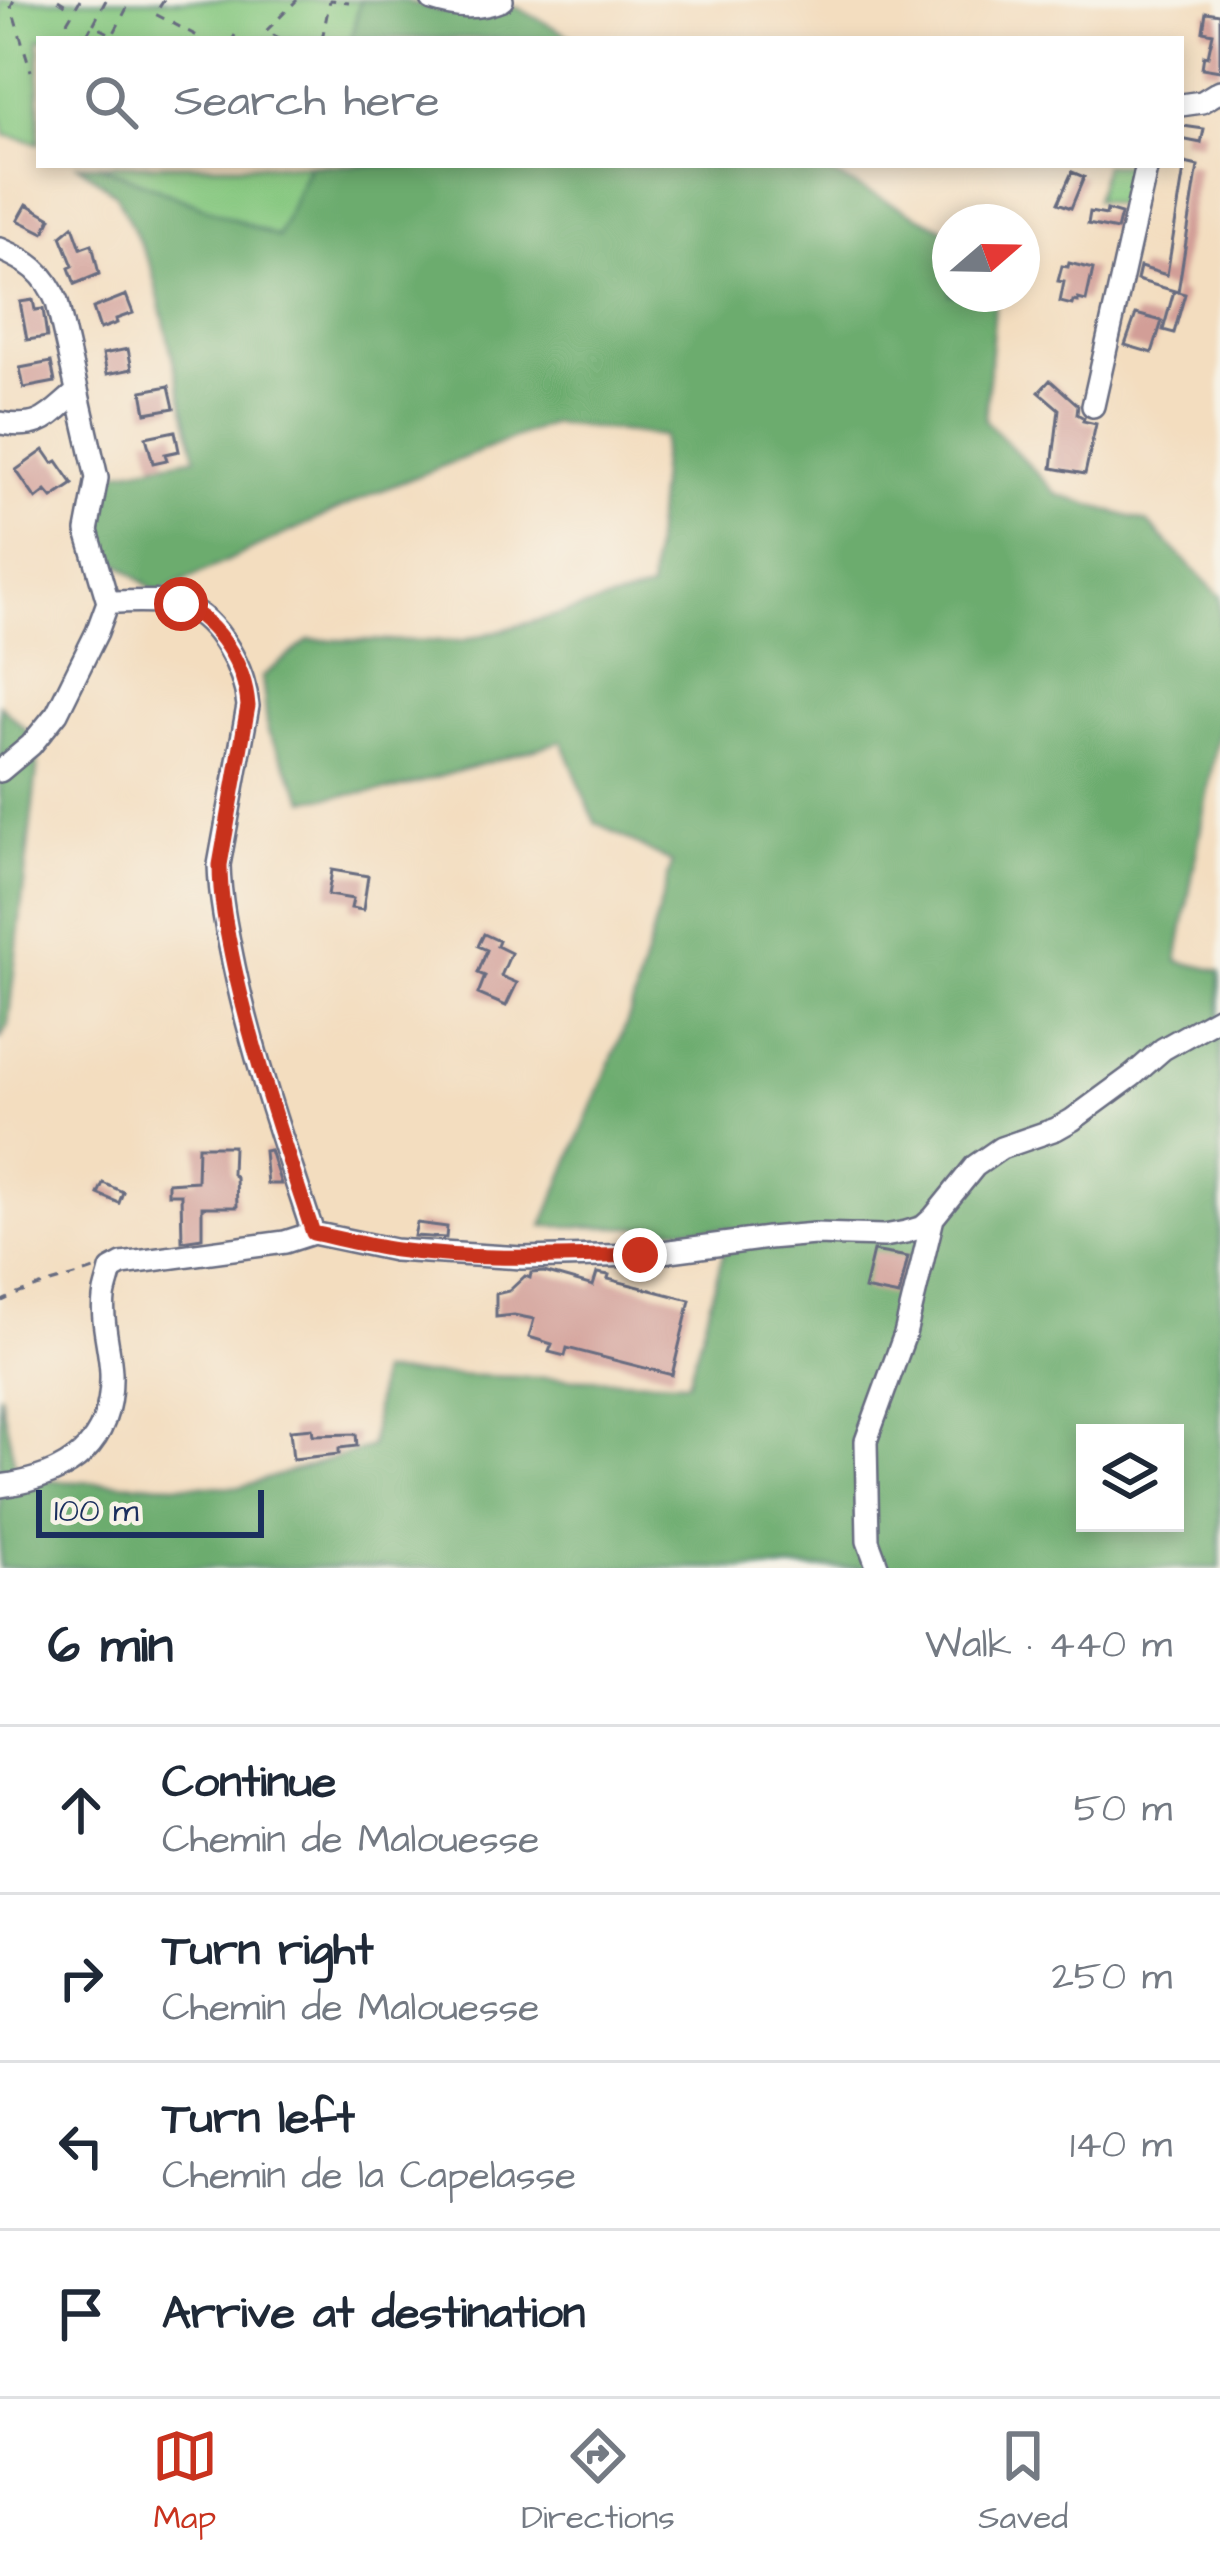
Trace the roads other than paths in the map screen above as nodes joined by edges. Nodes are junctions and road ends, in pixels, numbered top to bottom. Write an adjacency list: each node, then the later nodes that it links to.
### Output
1 (432, 0): 2 (street)
2 (502, 0)
3 (1220, 91): 4 (street)
4 (1184, 105)
5 (1147, 168): 8 (street)
6 (0, 249): 7 (street)
7 (77, 392): 9 (street); 10 (street)
8 (1093, 406)
9 (0, 423)
10 (108, 602): 11 (street); 14 (street)
11 (0, 771)
12 (1220, 1017): 13 (street)
13 (933, 1218): 14 (street); 16 (street)
14 (313, 1233): 15 (street)
15 (0, 1486)
16 (878, 1568)

